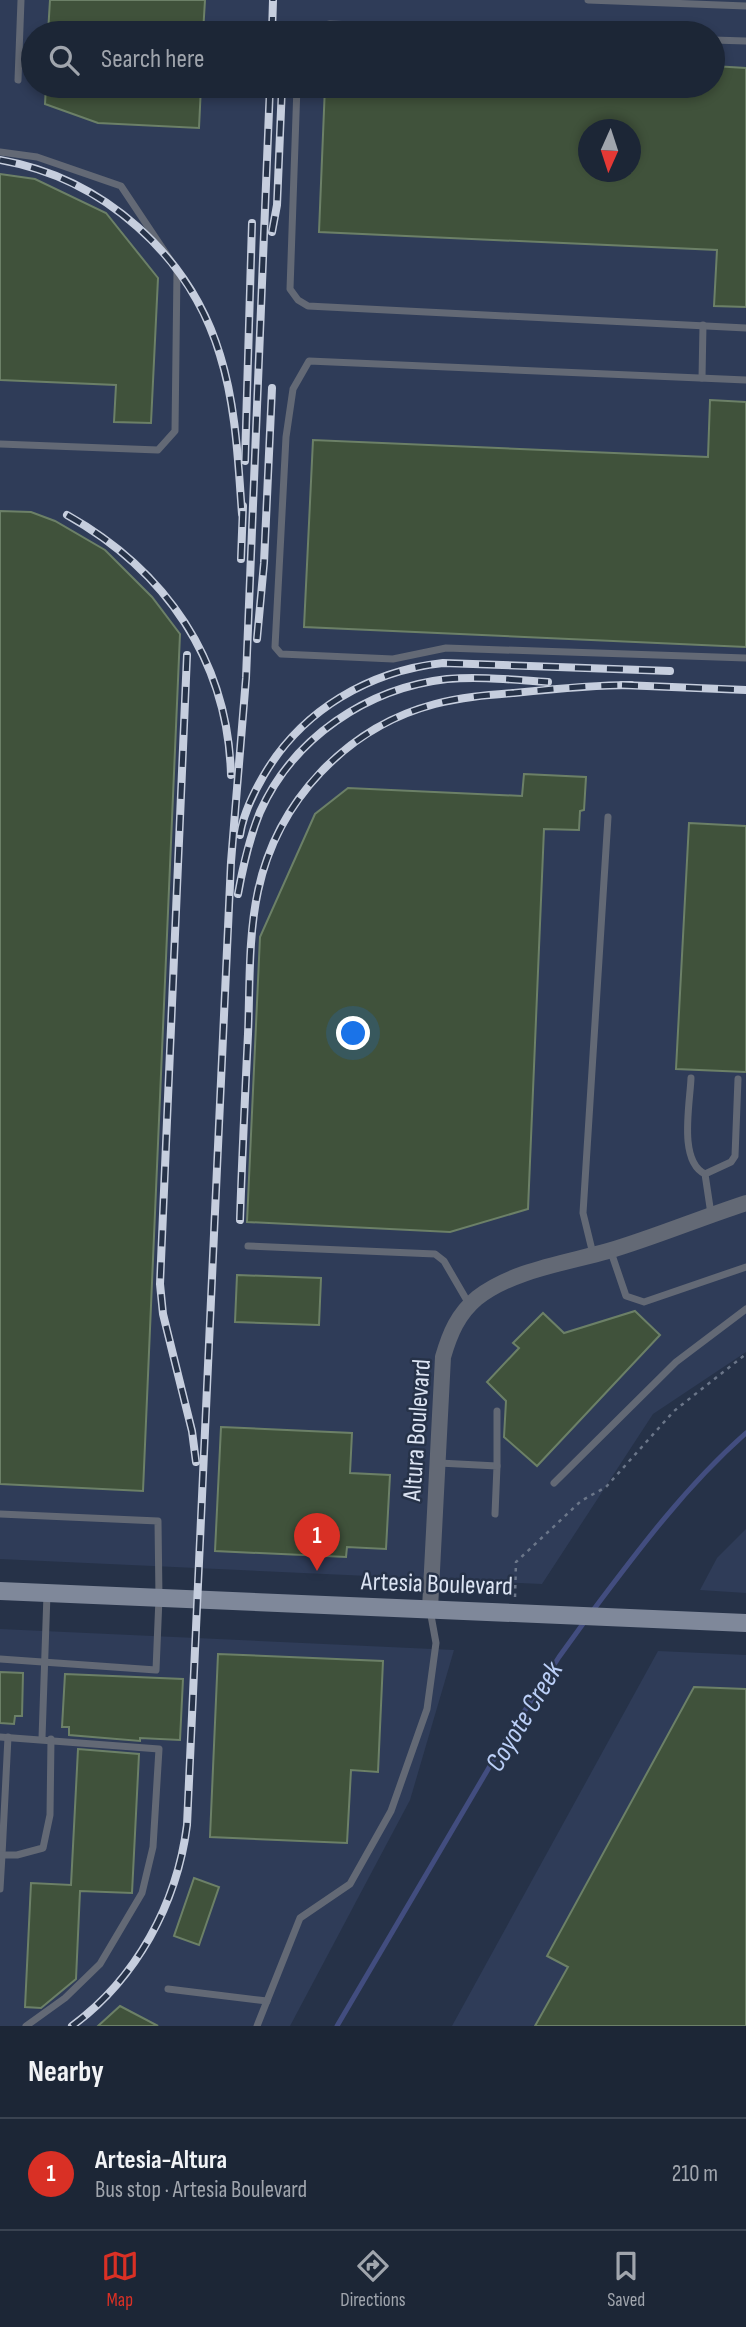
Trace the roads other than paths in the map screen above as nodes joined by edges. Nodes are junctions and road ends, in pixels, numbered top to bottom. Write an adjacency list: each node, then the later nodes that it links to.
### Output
1 (21, 0): 7 (lane)
2 (588, 0): 3 (lane)
3 (609, 0): 4 (lane)
4 (746, 6)
5 (725, 40): 6 (lane)
6 (746, 41)
7 (18, 80)
8 (297, 98): 10 (lane)
9 (0, 152): 14 (lane)
10 (703, 326): 11 (lane); 12 (lane)
11 (746, 328)
12 (702, 378): 13 (lane); 15 (lane)
13 (746, 380)
14 (0, 444)
15 (746, 658)
16 (608, 817): 24 (lane)
17 (691, 1078): 19 (lane)
18 (738, 1079): 19 (lane)
19 (705, 1174): 21 (lane)
20 (746, 1203): 21 (street, Altura Boulevard)
21 (711, 1214): 23 (street, Altura Boulevard)
22 (248, 1246): 26 (lane)
23 (611, 1250): 24 (street, Altura Boulevard); 25 (lane)
24 (594, 1254): 26 (street, Altura Boulevard)
25 (746, 1267)
26 (470, 1305): 29 (street, Altura Boulevard)
27 (746, 1309): 31 (lane)
28 (497, 1411): 30 (lane)
29 (438, 1463): 30 (lane); 37 (street, Altura Boulevard)
30 (497, 1466): 33 (lane)
31 (554, 1483)
32 (0, 1514): 36 (lane)
33 (495, 1514)
34 (0, 1591): 35 (main road, Artesia Boulevard)
35 (47, 1593): 36 (main road, Artesia Boulevard); 40 (lane)
36 (159, 1598): 37 (main road, Artesia Boulevard); 40 (lane)
37 (430, 1609): 38 (main road, Artesia Boulevard); 47 (lane)
38 (746, 1623)
39 (0, 1659): 40 (lane)
40 (45, 1661): 42 (lane)
41 (4, 1737): 42 (lane); 44 (lane)
42 (41, 1738): 43 (lane)
43 (51, 1739): 44 (lane); 48 (lane)
44 (2, 1855): 45 (lane)
45 (0, 1889)
46 (168, 1989): 47 (lane)
47 (267, 2001): 49 (lane)
48 (26, 2026)
49 (257, 2026)

